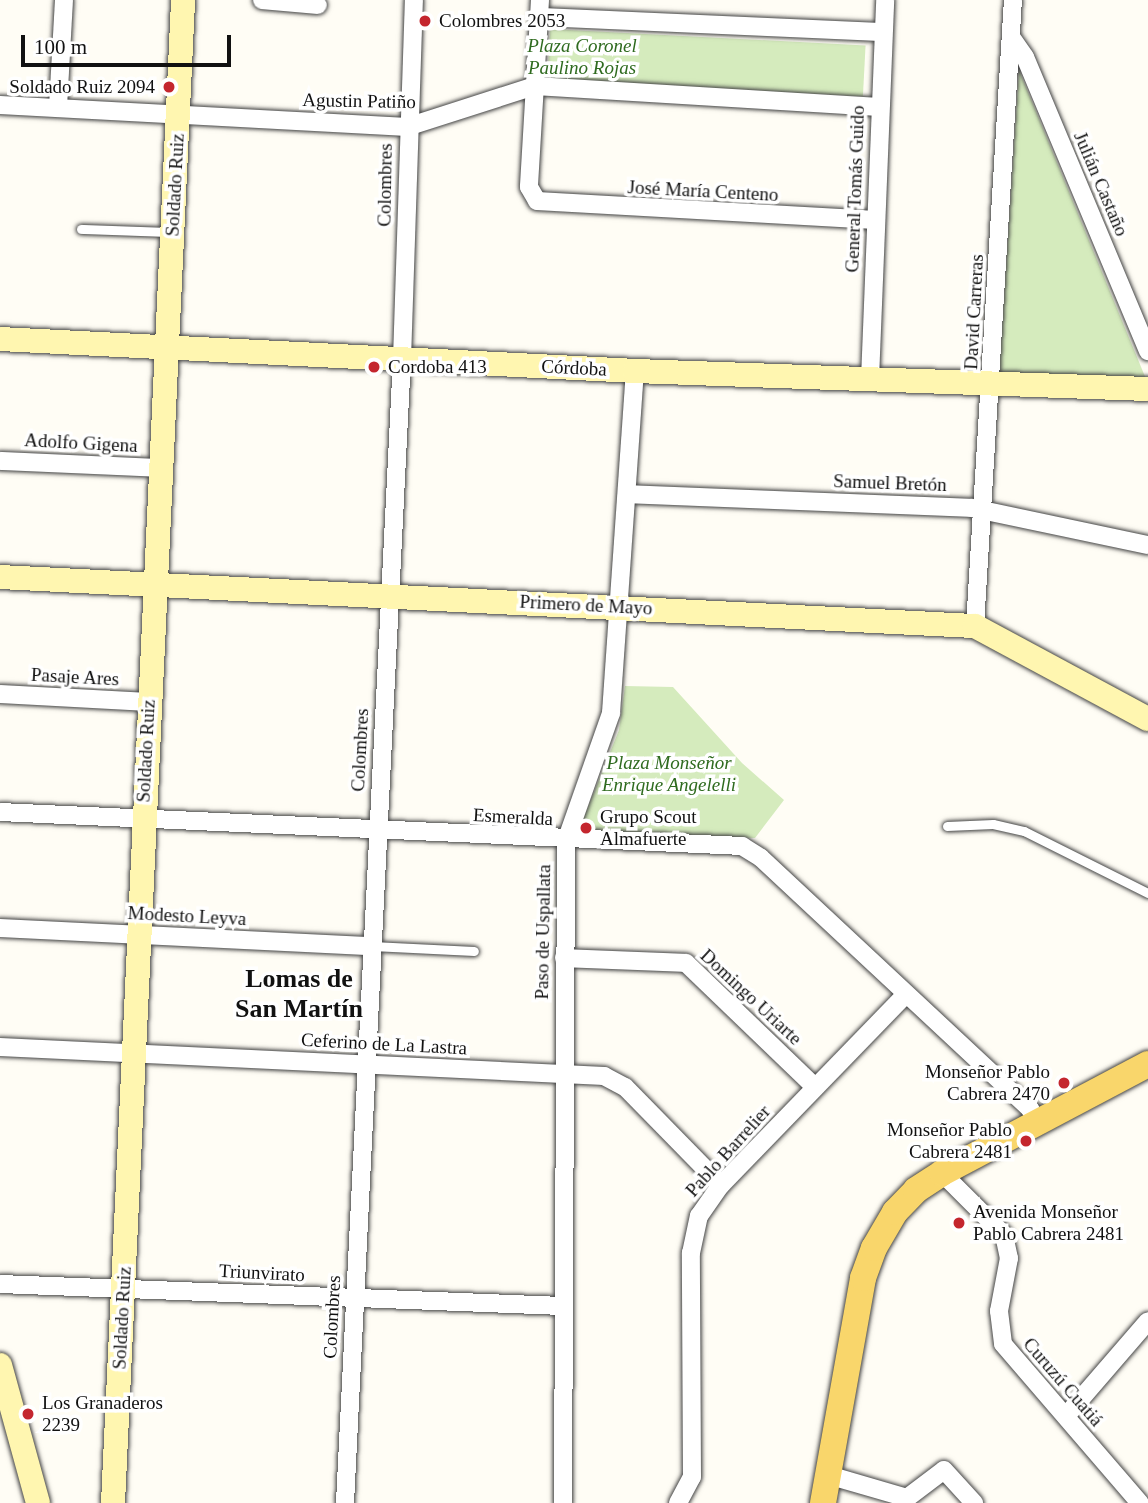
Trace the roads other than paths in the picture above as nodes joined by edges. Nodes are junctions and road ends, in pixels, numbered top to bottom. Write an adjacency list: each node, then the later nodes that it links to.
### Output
1 (64, 0): 13 (street)
2 (183, 0): 15 (main road, Soldado Ruiz)
3 (262, 0): 7 (street)
4 (414, 0): 16 (street, Colombres)
5 (885, 0): 9 (street, General Tomás Guido)
6 (1013, 0): 10 (street, David Carreras)
7 (318, 5)
8 (539, 8): 9 (street); 11 (street)
9 (883, 32): 14 (street, General Tomás Guido)
10 (1011, 37): 22 (street, Julián Castaño); 26 (street, David Carreras)
11 (534, 86): 14 (street, Agustin Patiño); 16 (street, Agustin Patiño); 17 (street, José María Centeno)
12 (0, 104): 13 (street, Agustin Patiño)
13 (58, 107): 15 (street, Agustin Patiño)
14 (879, 107): 17 (street, General Tomás Guido)
15 (178, 114): 16 (street, Agustin Patiño); 19 (main road, Soldado Ruiz)
16 (407, 127): 23 (street, Colombres)
17 (875, 219): 25 (street, General Tomás Guido)
18 (81, 229): 19 (lane)
19 (173, 232): 21 (main road, Soldado Ruiz)
20 (0, 339): 21 (main road, Córdoba)
21 (168, 347): 23 (main road, Córdoba); 29 (main road, Soldado Ruiz)
22 (1148, 351)
23 (402, 359): 24 (main road, Córdoba); 35 (street, Colombres)
24 (635, 371): 25 (main road, Córdoba); 30 (street, Paso de Uspallata)
25 (870, 379): 26 (main road, Córdoba)
26 (991, 384): 27 (main road, Córdoba); 31 (street, David Carreras)
27 (1148, 389)
28 (0, 461): 29 (street, Adolfo Gigena)
29 (160, 468): 34 (main road, Soldado Ruiz)
30 (627, 494): 31 (street, Samuel Bretón); 36 (street, Paso de Uspallata)
31 (985, 510): 32 (street, Samuel Bretón); 37 (street, David Carreras)
32 (1148, 545)
33 (0, 578): 34 (main road, Primero de Mayo)
34 (154, 586): 35 (main road, Primero de Mayo); 39 (main road, Soldado Ruiz)
35 (389, 596): 36 (main road, Primero de Mayo); 44 (street, Colombres)
36 (620, 606): 37 (main road, Primero de Mayo); 45 (street, Paso de Uspallata)
37 (975, 626): 40 (main road, Primero de Mayo)
38 (0, 694): 39 (street, Pasaje Ares)
39 (149, 702): 42 (main road, Soldado Ruiz)
40 (1148, 719)
41 (0, 812): 42 (street, Esmeralda)
42 (143, 819): 44 (street, Esmeralda); 48 (main road, Soldado Ruiz)
43 (947, 826): 46 (lane)
44 (377, 830): 45 (street, Esmeralda); 49 (street, Colombres)
45 (566, 841): 51 (street, Paso de Uspallata); 52 (street, Esmeralda)
46 (1148, 893)
47 (0, 928): 48 (street, Modesto Leyva)
48 (139, 934): 49 (street, Modesto Leyva); 54 (main road, Soldado Ruiz)
49 (372, 946): 50 (lane); 55 (street, Colombres)
50 (474, 951)
51 (564, 958): 57 (street, Paso de Uspallata); 58 (street, Domingo Uriarte)
52 (905, 995): 58 (street, Pablo Barrelier); 59 (street, Esmeralda)
53 (0, 1048): 54 (street, Ceferino de La Lastra)
54 (135, 1053): 55 (street, Ceferino de La Lastra); 63 (main road, Soldado Ruiz)
55 (366, 1063): 57 (street, Ceferino de La Lastra); 64 (street, Colombres)
56 (1148, 1064): 59 (main road)
57 (562, 1074): 61 (street, Ceferino de La Lastra); 65 (street, Paso de Uspallata)
58 (816, 1087): 61 (street, Pablo Barrelier)
59 (1038, 1123): 60 (main road)
60 (942, 1173): 68 (street, Curuzú Cuatiá); 69 (main road)
61 (722, 1185): 75 (street, Pablo Barrelier)
62 (0, 1284): 63 (street, Triunvirato)
63 (123, 1287): 64 (street, Triunvirato); 72 (main road, Soldado Ruiz)
64 (354, 1298): 65 (street, Triunvirato); 73 (street, Colombres)
65 (564, 1306): 74 (street, Paso de Uspallata)
66 (1148, 1321): 68 (street)
67 (0, 1365): 71 (main road)
68 (1066, 1416): 70 (street, Curuzú Cuatiá)
69 (828, 1475): 76 (main road); 77 (street)
70 (1142, 1499)
71 (38, 1503)
72 (113, 1503)
73 (345, 1503)
74 (564, 1503)
75 (678, 1503)
76 (823, 1503)
77 (974, 1503)

